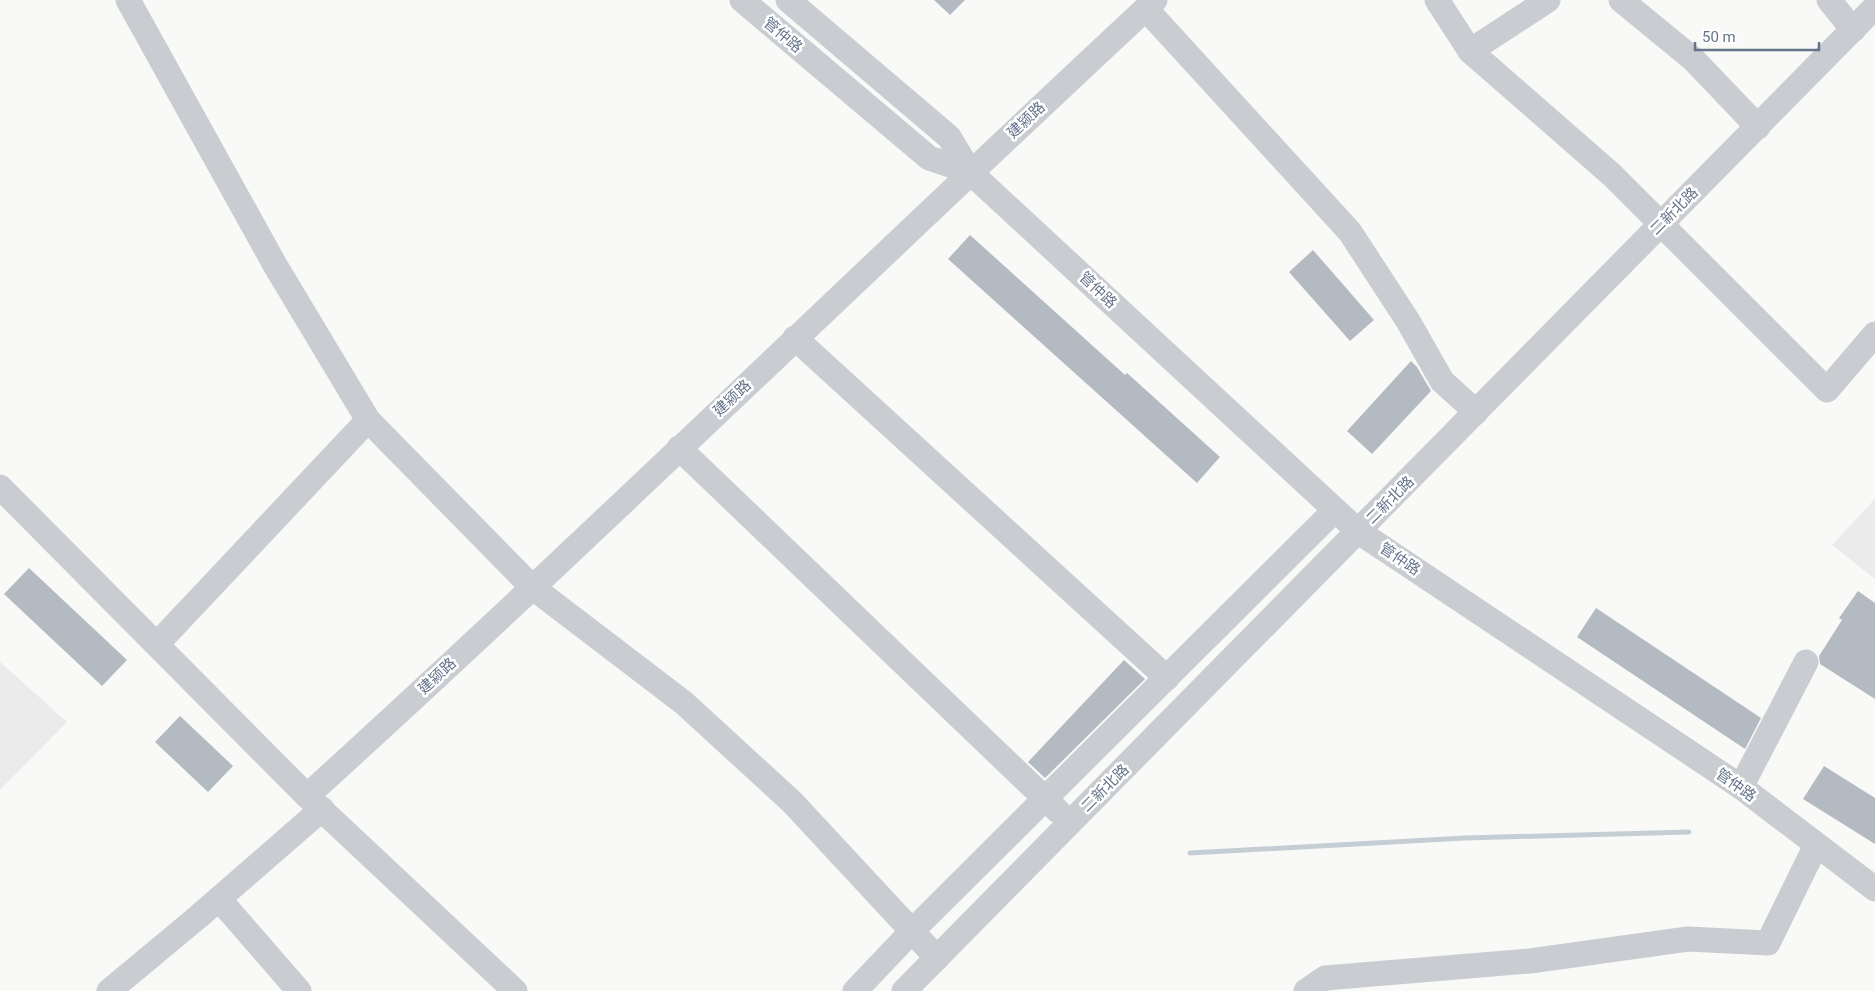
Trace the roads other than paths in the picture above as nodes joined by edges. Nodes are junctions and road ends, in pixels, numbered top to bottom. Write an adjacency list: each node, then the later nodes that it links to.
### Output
1 (128, 0): 18 (street)
2 (742, 0): 13 (street, 管仲路)
3 (788, 0): 13 (street, 管仲路)
4 (1437, 0): 11 (street)
5 (1548, 0): 11 (street)
6 (1620, 0): 12 (street)
7 (1829, 0): 10 (street)
8 (1151, 4): 13 (street, 建颍路); 17 (street)
9 (1875, 7): 10 (street, 二新北路)
10 (1853, 30): 12 (street, 二新北路)
11 (1470, 51): 14 (street)
12 (1758, 127): 14 (street, 二新北路)
13 (970, 172): 16 (street, 建颍路); 21 (street, 管仲路)
14 (1662, 224): 15 (street); 17 (street, 二新北路)
15 (1875, 334)
16 (796, 338): 19 (street, 建颍路); 26 (street)
17 (1476, 412): 22 (street, 二新北路)
18 (368, 420): 23 (street); 24 (street)
19 (679, 448): 23 (street, 建颍路); 28 (street)
20 (0, 486): 24 (street)
21 (1336, 510): 22 (street, 管仲路); 26 (street)
22 (1359, 532): 27 (street, 管仲路); 30 (street, 二新北路)
23 (532, 587): 29 (street, 建颍路); 34 (street)
24 (157, 644): 29 (street)
25 (1806, 662): 27 (street)
26 (1167, 678): 28 (street)
27 (1740, 787): 31 (street, 管仲路)
28 (1046, 799): 30 (street); 34 (street)
29 (314, 802): 33 (street, 建颍路); 38 (street)
30 (1071, 823): 35 (street, 二新北路)
31 (1816, 844): 32 (street, 管仲路); 41 (street)
32 (1875, 888)
33 (219, 899): 36 (street, 建颍路); 37 (street)
34 (912, 932): 35 (street); 39 (street)
35 (937, 958): 40 (street, 二新北路)
36 (109, 991)
37 (299, 991)
38 (514, 991)
39 (855, 991)
40 (904, 991)
41 (1306, 991)

